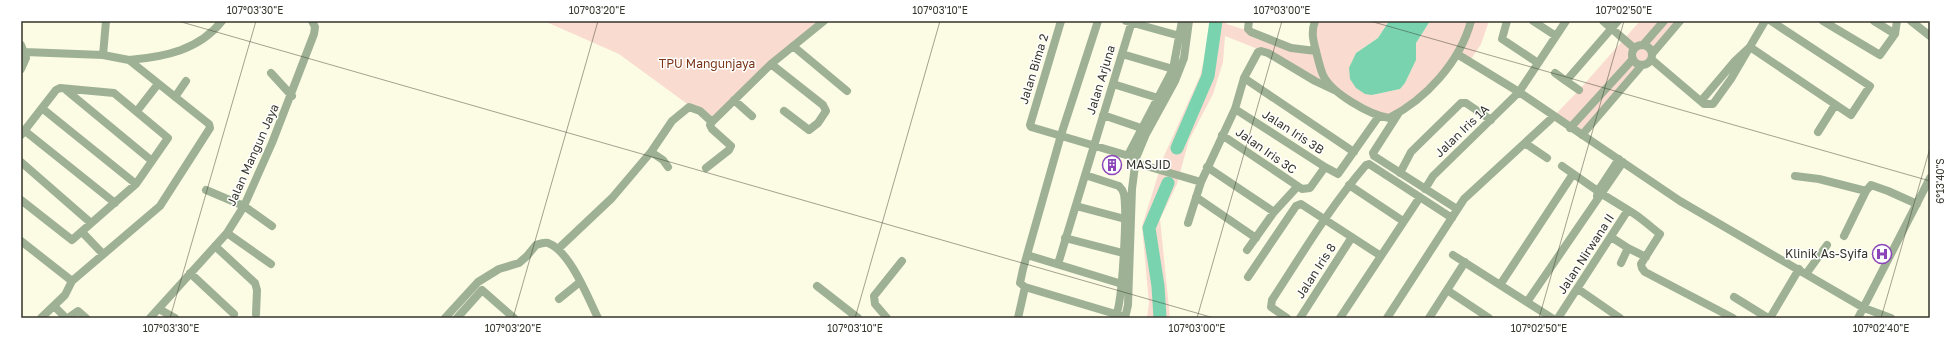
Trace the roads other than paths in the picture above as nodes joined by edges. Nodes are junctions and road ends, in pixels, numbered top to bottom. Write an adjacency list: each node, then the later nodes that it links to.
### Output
1 (106, 21): 40 (street)
2 (222, 21): 43 (street)
3 (312, 21): 61 (street, Jalan Mangun Jaya)
4 (824, 21): 33 (street)
5 (1062, 21): 81 (street, Jalan Bima 2)
6 (1098, 21): 81 (street)
7 (1182, 21): 28 (street)
8 (1190, 21): 90 (street)
9 (1249, 21): 37 (street)
10 (1315, 21): 37 (street)
11 (1471, 21): 39 (street)
12 (1507, 21): 44 (street)
13 (1534, 21): 29 (street)
14 (1566, 21): 29 (street, Jalan Iris 1A)
15 (1603, 21): 26 (street)
16 (1618, 21): 26 (street)
17 (1664, 21): 32 (street)
18 (1680, 21): 41 (street)
19 (1765, 21): 34 (street)
20 (1771, 21): 65 (street)
21 (1823, 21): 27 (street)
22 (1874, 21): 27 (street)
23 (1897, 21): 27 (street)
24 (1911, 21): 30 (street)
25 (1130, 22): 28 (street); 38 (street, Jalan Arjuna)
26 (1611, 28): 35 (street); 53 (street)
27 (1896, 34)
28 (1180, 36): 48 (street)
29 (1556, 36): 44 (street, Jalan Iris 1A)
30 (1930, 36)
31 (21, 45): 36 (street)
32 (1643, 45): 35 (street); 41 (street)
33 (793, 46): 45 (street); 59 (street)
34 (1750, 47): 41 (street); 65 (street)
35 (1634, 48): 42 (street)
36 (25, 52): 40 (street); 47 (street)
37 (1316, 52): 57 (street)
38 (1122, 54): 48 (street); 55 (street, Jalan Arjuna)
39 (1457, 54): 60 (street); 70 (street)
40 (103, 55): 43 (street)
41 (1651, 57): 46 (street)
42 (1633, 59): 46 (street); 78 (street)
43 (129, 60): 54 (street)
44 (1538, 63): 60 (street, Jalan Iris 1A)
45 (771, 64): 64 (street); 69 (street)
46 (1642, 65): 83 (street)
47 (23, 66)
48 (1172, 69): 63 (street)
49 (271, 73): 61 (street)
50 (1555, 73): 53 (street)
51 (1244, 78): 57 (street); 67 (street); 87 (street)
52 (186, 81): 62 (street)
53 (1566, 81): 58 (street)
54 (158, 84): 62 (street); 68 (street)
55 (1113, 84): 63 (street); 71 (street, Jalan Arjuna)
56 (66, 90): 66 (street); 68 (street); 91 (street)
57 (1334, 90): 73 (street)
58 (1579, 90)
59 (847, 91)
60 (1519, 92): 74 (street); 75 (street, Jalan Iris 1A)
61 (292, 96): 117 (street, Jalan Mangun Jaya)
62 (175, 97): 143 (street)
63 (1158, 98): 77 (street)
64 (734, 100): 72 (street); 76 (street)
65 (1835, 105): 79 (street)
66 (43, 109): 80 (street); 105 (street)
67 (1235, 109): 82 (street); 97 (street, Jalan Iris 3B)
68 (137, 111): 91 (street)
69 (784, 111)
70 (1399, 113): 73 (street); 99 (street)
71 (1103, 114): 77 (street); 85 (street, Jalan Arjuna)
72 (752, 116)
73 (1379, 116): 87 (street)
74 (1553, 117): 78 (street); 84 (street)
75 (1491, 120): 99 (street); 108 (street, Jalan Iris 1A)
76 (712, 122): 86 (street); 98 (street)
77 (1141, 128): 88 (street)
78 (1570, 128): 83 (street)
79 (1818, 132)
80 (23, 133): 115 (street)
81 (1061, 134): 85 (street); 144 (street)
82 (1222, 135): 96 (street); 107 (street, Jalan Iris 3C)
83 (1582, 135): 92 (street)
84 (1525, 143): 89 (street); 119 (street)
85 (1094, 145): 88 (street); 101 (street, Jalan Arjuna)
86 (651, 152): 95 (street); 140 (street)
87 (1354, 152): 97 (street, Jalan Iris 3B)
88 (1128, 155): 90 (street)
89 (1547, 158)
90 (1136, 160): 104 (street); 173 (street)
91 (152, 161): 105 (street)
92 (1621, 161): 111 (street); 153 (street)
93 (21, 162): 126 (street)
94 (1562, 166): 100 (street, Jalan Nirwana II)
95 (668, 167)
96 (1207, 167): 104 (street); 121 (street)
97 (1325, 167): 107 (street)
98 (706, 168)
99 (1400, 173): 108 (street)
100 (1573, 174): 111 (street, Jalan Nirwana II); 159 (street)
101 (1085, 175): 118 (street, Jalan Arjuna); 123 (street)
102 (1795, 176): 110 (street)
103 (1929, 181): 116 (street)
104 (1200, 182): 112 (street)
105 (136, 184): 115 (street)
106 (1349, 185): 113 (street); 124 (street); 125 (street)
107 (1297, 187): 121 (street)
108 (1425, 189): 119 (street)
109 (206, 190): 117 (street)
110 (1866, 191): 116 (street); 131 (street)
111 (1599, 195): 120 (street, Jalan Nirwana II); 166 (street)
112 (1196, 197): 127 (street); 135 (street)
113 (1420, 197): 122 (street); 125 (street)
114 (21, 200): 129 (street)
115 (115, 202): 126 (street)
116 (1917, 204): 168 (street)
117 (244, 206): 128 (street); 130 (street, Jalan Mangun Jaya)
118 (1076, 206): 123 (street); 134 (street, Jalan Arjuna)
119 (1457, 209): 122 (street)
120 (1628, 210): 133 (street, Jalan Nirwana II); 147 (street)
121 (1274, 212): 135 (street)
122 (1452, 218): 189 (street)
123 (1125, 219): 142 (street)
124 (1326, 219): 132 (street); 155 (street); 186 (street)
125 (1403, 221): 146 (street)
126 (92, 222): 129 (street)
127 (1188, 223)
128 (272, 226)
129 (82, 232): 143 (street)
130 (227, 233): 138 (street, Jalan Mangun Jaya); 151 (street)
131 (1844, 236)
132 (1352, 237): 146 (street); 187 (street, Jalan Iris 8)
133 (1611, 237): 139 (street); 162 (street, Jalan Nirwana II)
134 (1065, 238): 142 (street); 152 (street, Jalan Arjuna)
135 (1256, 238): 141 (street)
136 (21, 241): 156 (street)
137 (1828, 245): 153 (street)
138 (215, 246): 154 (street, Jalan Mangun Jaya); 171 (street)
139 (1628, 248): 147 (street); 150 (street)
140 (558, 249): 157 (street); 180 (street)
141 (1247, 250)
142 (1123, 253): 158 (street)
143 (103, 254): 156 (street)
144 (1027, 255): 152 (street); 161 (street)
145 (1453, 255): 149 (street)
146 (1381, 256): 188 (street)
147 (1646, 257): 194 (street)
148 (902, 261): 184 (street)
149 (1465, 262): 159 (street); 163 (street)
150 (1621, 263)
151 (271, 264)
152 (1058, 264): 158 (street)
153 (1803, 272): 168 (street); 195 (street)
154 (190, 274): 169 (street, Jalan Mangun Jaya); 170 (street)
155 (1248, 277)
156 (72, 281): 167 (street)
157 (580, 282): 165 (street); 182 (street)
158 (1122, 284): 173 (street)
159 (1500, 284): 166 (street)
160 (816, 286): 183 (street)
161 (1025, 287): 173 (street); 185 (street)
162 (1578, 288): 192 (street, Jalan Nirwana II); 193 (street)
163 (1447, 290): 174 (street); 190 (street)
164 (1734, 297): 195 (street)
165 (560, 299)
166 (1527, 302): 191 (street)
167 (54, 306): 175 (street); 176 (street)
168 (1864, 308): 196 (street); 197 (street)
169 (158, 309): 178 (street, Jalan Mangun Jaya); 179 (street)
170 (234, 314)
171 (256, 314)
172 (460, 317): 181 (street)
173 (1120, 317)
174 (1432, 317)
175 (41, 318)
176 (67, 318): 177 (street)
177 (86, 318)
178 (150, 318)
179 (175, 318)
180 (445, 318)
181 (514, 318)
182 (598, 318)
183 (858, 318)
184 (887, 318)
185 (1018, 318)
186 (1287, 318)
187 (1300, 318)
188 (1340, 318)
189 (1387, 318)
190 (1489, 318)
191 (1552, 318)
192 (1558, 318)
193 (1620, 318)
194 (1732, 318)
195 (1769, 318)
196 (1858, 318)
197 (1891, 318)

